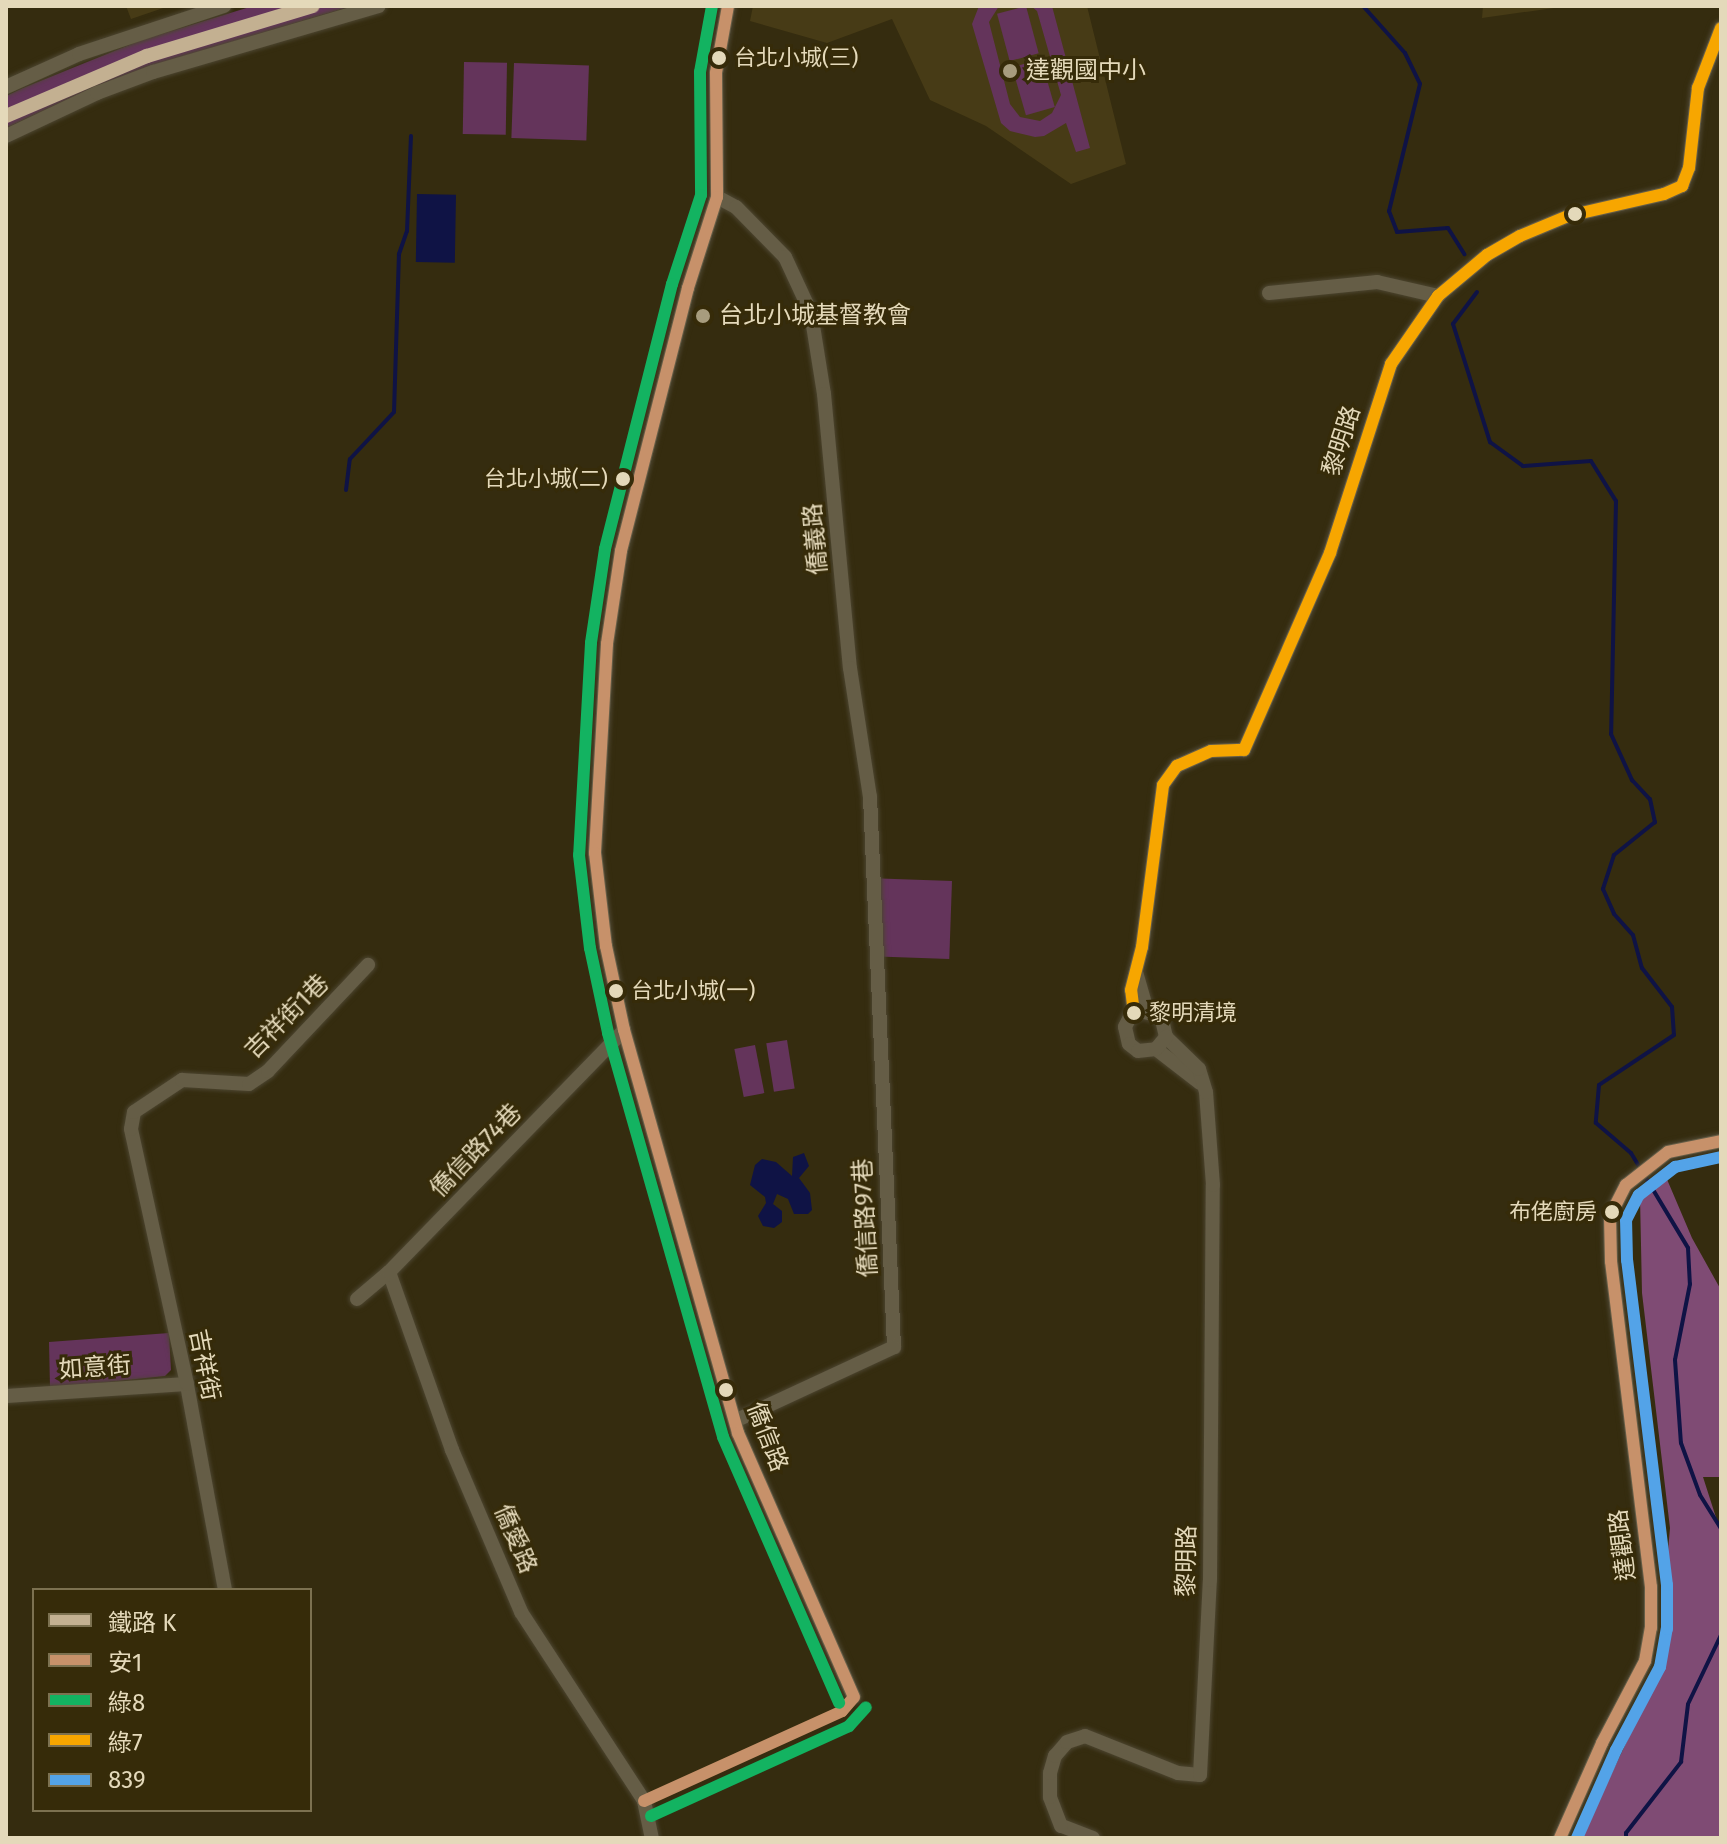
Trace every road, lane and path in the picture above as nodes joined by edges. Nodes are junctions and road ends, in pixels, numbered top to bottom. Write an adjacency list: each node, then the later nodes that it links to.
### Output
1 (224, 6): 5 (street)
2 (379, 6): 6 (street)
3 (728, 6): 7 (street, 僑信路)
4 (1721, 28): 9 (street, 黎明路)
5 (6, 87)
6 (6, 136)
7 (717, 197): 10 (street, 僑義路); 13 (street, 僑信路)
8 (1269, 293): 9 (street)
9 (1438, 296): 12 (street, 黎明路)
10 (873, 914): 21 (street, 僑信路97巷)
11 (368, 965): 16 (street, 吉祥街1巷)
12 (1141, 1012): 14 (street, 黎明路); 14 (street, 黎明路)
13 (624, 1030): 17 (street, 僑信路74巷); 21 (street, 僑信路)
14 (1161, 1043): 25 (street, 黎明路)
15 (1721, 1141): 26 (street, 達觀路)
16 (135, 1149): 19 (street, 吉祥街)
17 (389, 1272): 18 (street, 僑信路74巷); 24 (street, 僑愛路)
18 (357, 1299)
19 (187, 1384): 20 (street, 如意街); 22 (street, 吉祥街)
20 (6, 1396)
21 (737, 1420): 23 (street, 僑信路)
22 (225, 1588)
23 (854, 1697)
24 (654, 1836)
25 (1093, 1838)
26 (1560, 1838)

